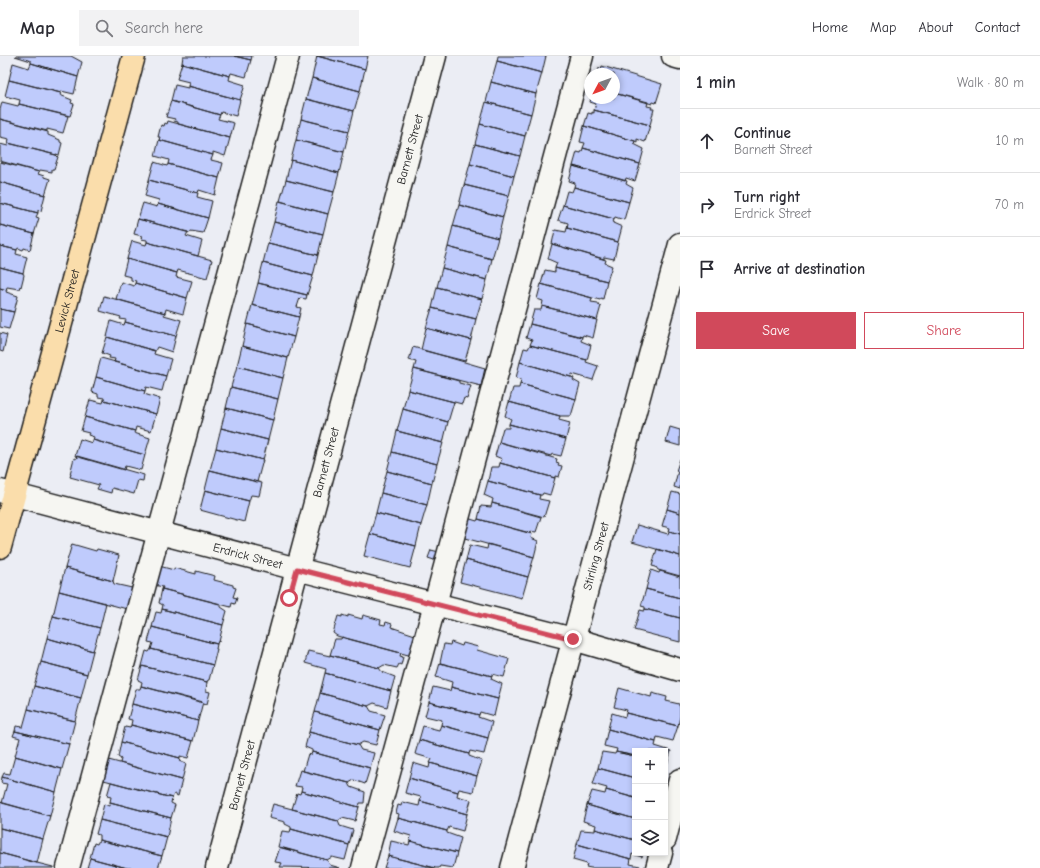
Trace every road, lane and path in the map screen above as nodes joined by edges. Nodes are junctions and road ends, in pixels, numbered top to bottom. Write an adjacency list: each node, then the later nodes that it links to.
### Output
1 (134, 56): 8 (highway, Levick Street)
2 (288, 56): 9 (street)
3 (435, 56): 11 (street, Barnett Street)
4 (582, 56): 12 (street)
5 (673, 56): 6 (street)
6 (680, 58)
7 (680, 244): 13 (street, Stirling Street)
8 (7, 493): 9 (street, Erdrick Street); 10 (highway, Levick Street)
9 (159, 533): 11 (street, Erdrick Street); 18 (street)
10 (0, 547)
11 (297, 569): 12 (street, Erdrick Street); 19 (street, Barnett Street)
12 (436, 604): 13 (street, Erdrick Street); 20 (street)
13 (573, 639): 14 (street, Erdrick Street); 21 (street, Stirling Street)
14 (680, 670)
15 (680, 780): 16 (street)
16 (668, 827)
17 (660, 856): 22 (street)
18 (68, 868)
19 (217, 868)
20 (364, 868)
21 (512, 868)
22 (658, 868)

